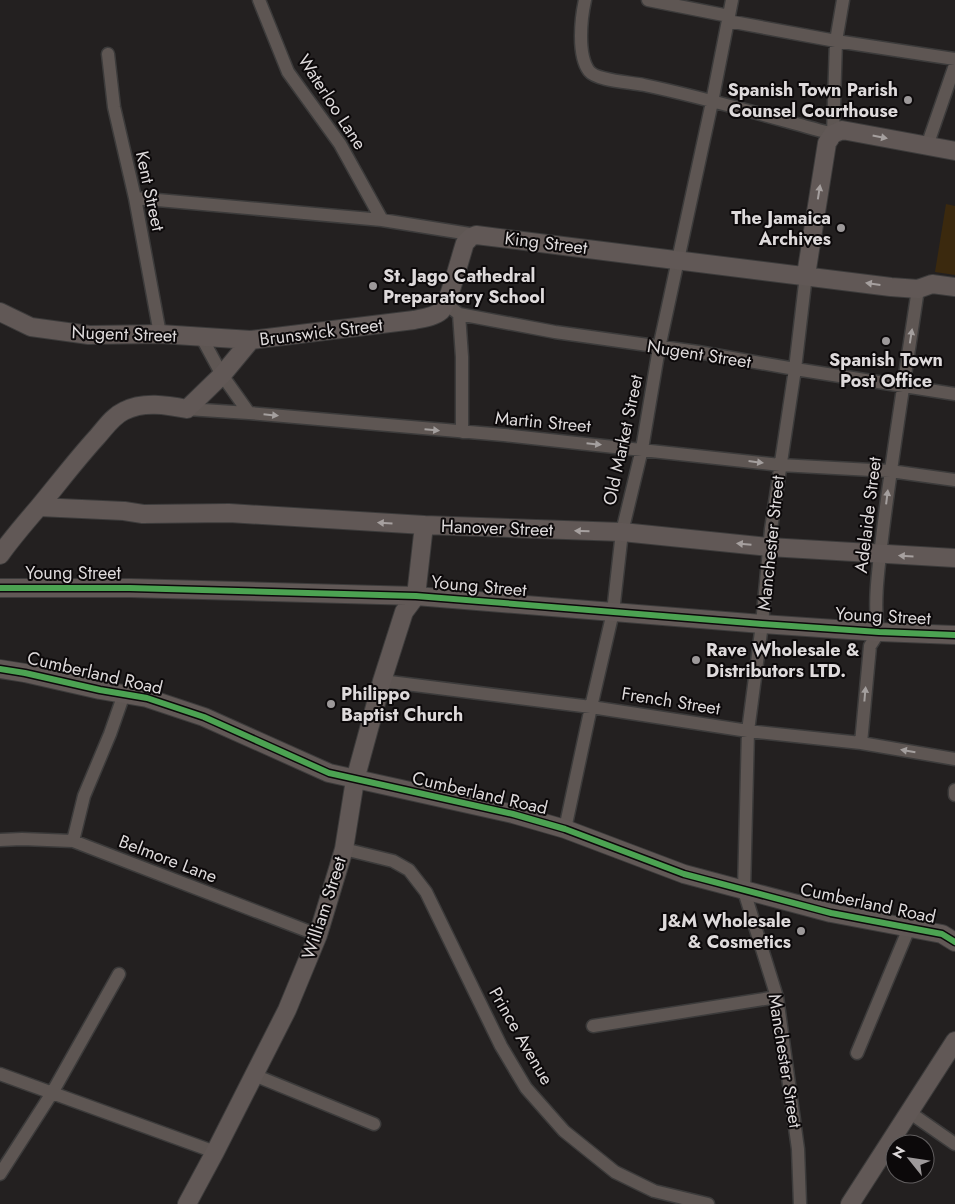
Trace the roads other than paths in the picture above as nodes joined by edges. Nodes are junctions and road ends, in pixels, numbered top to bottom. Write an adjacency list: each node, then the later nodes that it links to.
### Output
1 (259, 0): 16 (street, Waterloo Lane)
2 (586, 0): 11 (street)
3 (648, 0): 6 (street)
4 (732, 0): 6 (street, Old Market Street)
5 (843, 0): 7 (street, Manchester Street)
6 (728, 18): 7 (street); 11 (street, Old Market Street)
7 (836, 41): 9 (street); 12 (street, Manchester Street)
8 (108, 54): 15 (street, Kent Street)
9 (955, 59)
10 (955, 64): 13 (street)
11 (712, 102): 12 (street); 18 (street, Old Market Street)
12 (833, 134): 13 (street, one-way to 13); 19 (street, Manchester Street, one-way to 12)
13 (927, 146): 14 (street)
14 (955, 151)
15 (135, 198): 16 (street, King Street); 24 (street, Kent Street)
16 (382, 220): 17 (street, King Street)
17 (476, 235): 18 (street, King Street); 22 (street)
18 (678, 260): 19 (street, King Street); 27 (street, Old Market Street)
19 (806, 275): 21 (street, King Street, one-way to 19); 28 (street, Manchester Street)
20 (955, 287): 21 (street, King Street)
21 (918, 289): 30 (street, Adelaide Street, one-way to 21)
22 (452, 309): 26 (street, Brunswick Street); 27 (street, Nugent Street); 34 (street)
23 (0, 312): 24 (street, Nugent Street)
24 (160, 334): 25 (street, Nugent Street)
25 (202, 338): 26 (street, Nugent Street); 29 (street)
26 (251, 340): 29 (street, Brunswick Street)
27 (659, 348): 28 (street, Nugent Street); 35 (street, Old Market Street)
28 (795, 369): 30 (street, Nugent Street); 36 (street, Manchester Street)
29 (222, 374): 32 (street, Brunswick Street); 33 (street)
30 (903, 385): 31 (street, Nugent Street); 37 (street, Adelaide Street)
31 (955, 394)
32 (187, 409): 33 (street, Martin Street); 39 (street)
33 (249, 413): 34 (street, Martin Street, one-way to 34)
34 (462, 432): 35 (street, Martin Street, one-way to 35)
35 (642, 449): 36 (street, Martin Street, one-way to 36); 41 (street, Old Market Street)
36 (780, 465): 37 (street, Martin Street); 42 (street, Manchester Street)
37 (890, 471): 38 (street, Martin Street); 43 (street, Adelaide Street, one-way to 37)
38 (955, 480)
39 (38, 507): 40 (street, Hanover Street, one-way to 39); 44 (street)
40 (424, 525): 41 (street, Hanover Street, one-way to 40); 47 (street)
41 (622, 532): 42 (street, Hanover Street, one-way to 41); 48 (street, Old Market Street)
42 (769, 547): 43 (street, Hanover Street); 49 (street, Manchester Street)
43 (880, 554): 45 (street, Hanover Street, one-way to 43); 50 (street, Adelaide Street)
44 (0, 555)
45 (955, 558)
46 (0, 588): 47 (street, Young Street)
47 (416, 596): 48 (street, Young Street); 53 (street, William Street)
48 (613, 612): 49 (street, Young Street); 55 (street, Old Market Street)
49 (762, 624): 50 (street, Young Street); 56 (street, Manchester Street)
50 (879, 632): 51 (street, Young Street); 57 (street, one-way to 50)
51 (955, 635)
52 (0, 669): 54 (street, Cumberland Road)
53 (382, 681): 55 (street, French Street); 59 (street, William Street)
54 (124, 694): 59 (street, Cumberland Road); 64 (street)
55 (591, 707): 56 (street, French Street); 62 (street, Old Market Street)
56 (748, 731): 57 (street, French Street); 66 (street, Manchester Street)
57 (861, 743): 58 (street, French Street, one-way to 57)
58 (955, 759)
59 (355, 780): 62 (street, Cumberland Road); 65 (street, William Street)
60 (955, 790): 61 (street)
61 (955, 795)
62 (565, 830): 66 (street, Cumberland Road)
63 (0, 840): 64 (street, Belmore Lane)
64 (73, 842): 68 (street, Belmore Lane)
65 (344, 849): 68 (street, William Street); 84 (street, Prince Avenue)
66 (744, 891): 67 (street, Cumberland Road); 71 (street, Manchester Street)
67 (909, 928): 69 (street, Cumberland Road); 74 (street)
68 (318, 935): 76 (street, William Street)
69 (955, 942)
70 (119, 974): 77 (street)
71 (777, 997): 72 (street); 85 (street, Manchester Street)
72 (593, 1026)
73 (955, 1041): 78 (street)
74 (856, 1053)
75 (0, 1074): 77 (street)
76 (254, 1075): 79 (street); 81 (street, William Street)
77 (52, 1093): 81 (street); 82 (street)
78 (910, 1112): 80 (street); 86 (street)
79 (374, 1124)
80 (955, 1144)
81 (216, 1152): 83 (street, William Street)
82 (0, 1174)
83 (187, 1204)
84 (708, 1204)
85 (800, 1204)
86 (850, 1204)

